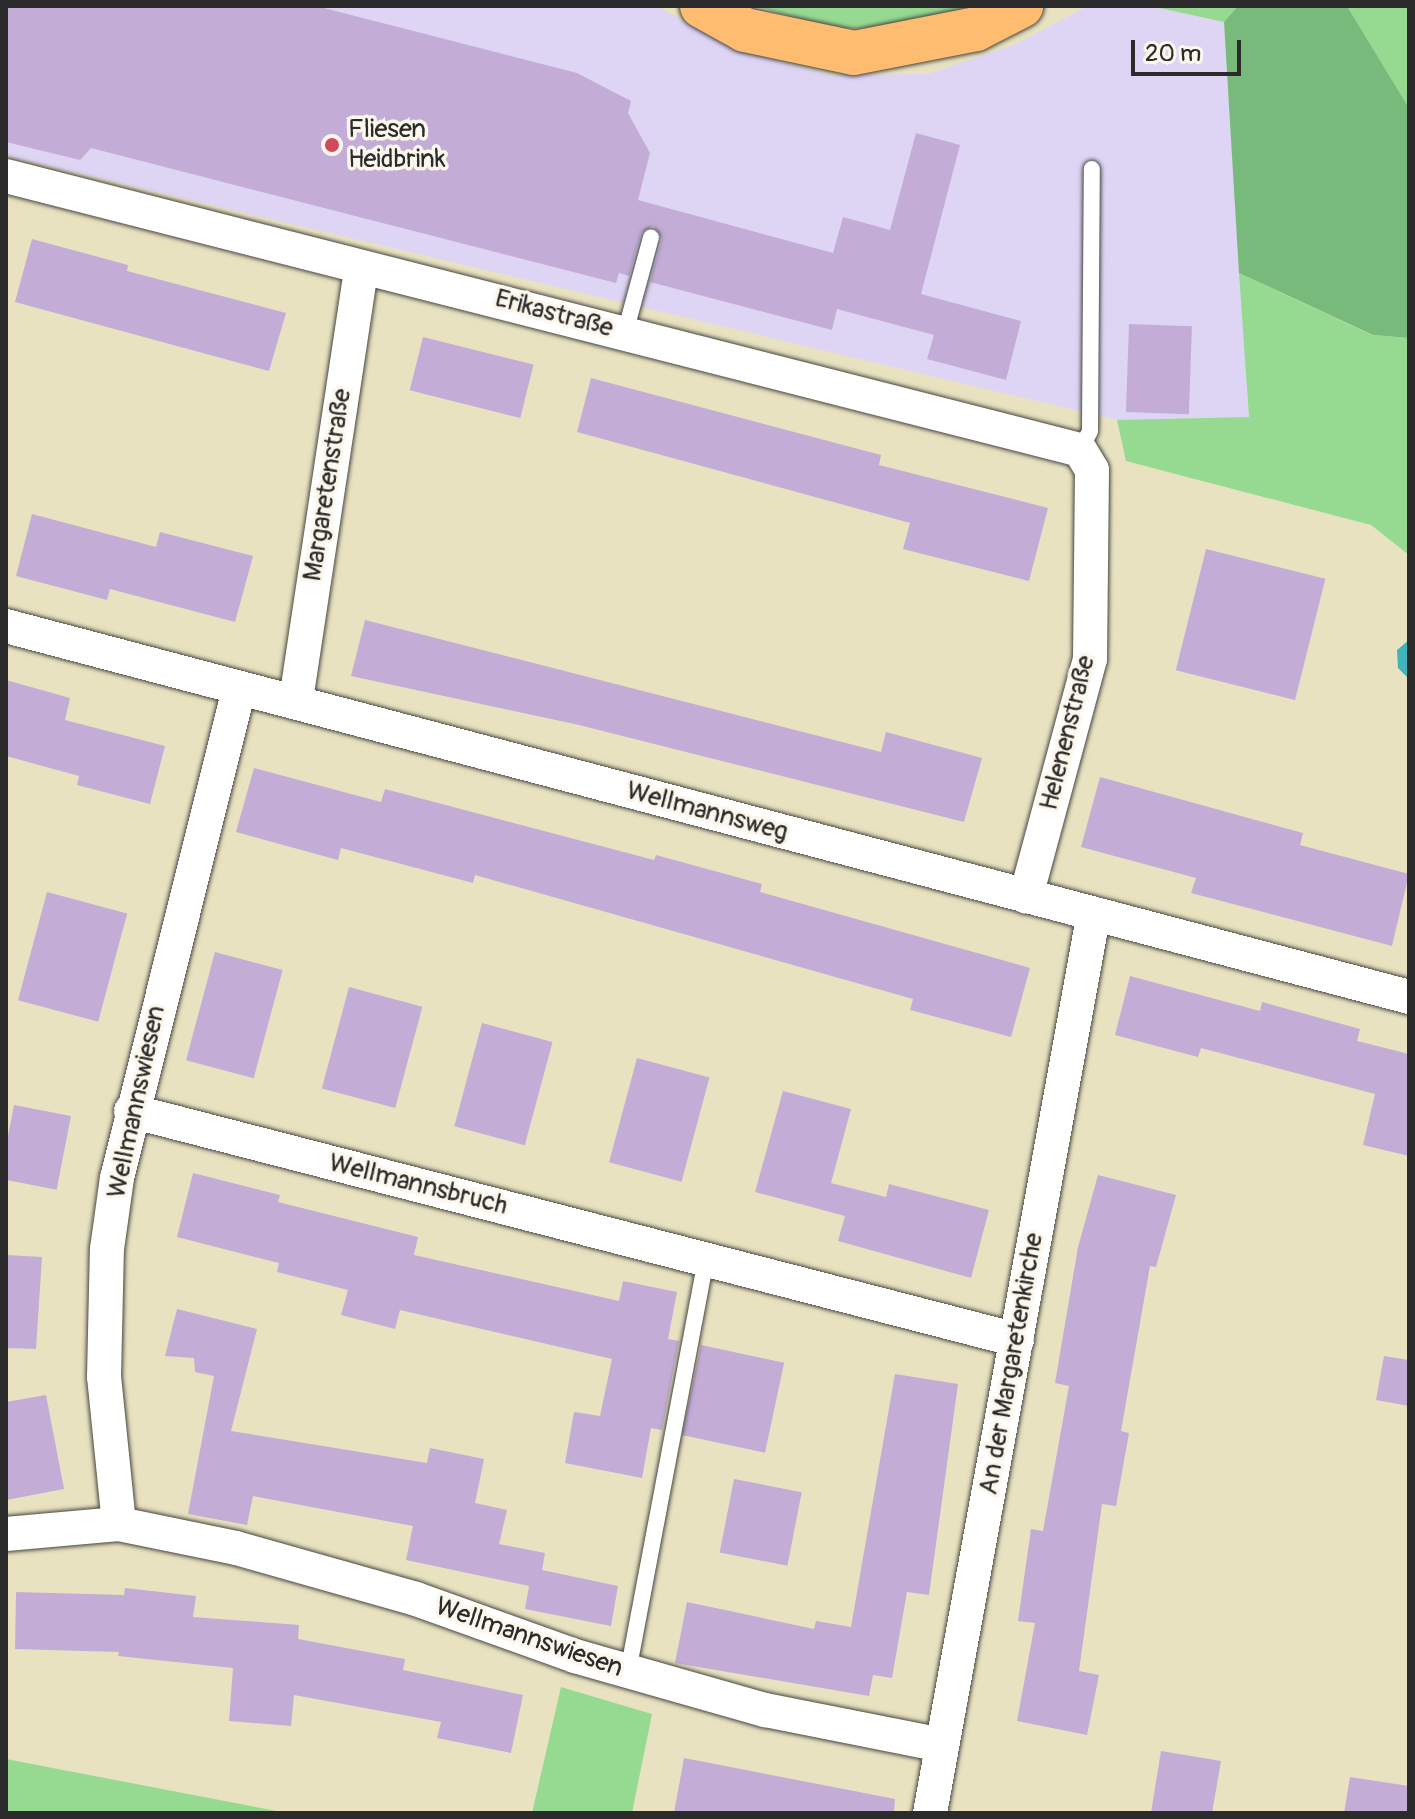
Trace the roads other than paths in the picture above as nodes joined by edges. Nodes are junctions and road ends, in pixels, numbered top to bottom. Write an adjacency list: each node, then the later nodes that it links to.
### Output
1 (702, 6): 2 (highway)
2 (1021, 6)
3 (1092, 169): 8 (lane)
4 (6, 176): 6 (street, Erikastraße)
5 (651, 237): 7 (lane)
6 (361, 269): 7 (street, Erikastraße); 11 (street, Margaretenstraße)
7 (625, 333): 8 (street, Erikastraße)
8 (1086, 460): 12 (street, Helenenstraße)
9 (6, 626): 10 (street, Wellmannsweg)
10 (239, 689): 11 (street, Wellmannsweg); 15 (street, Wellmannswiesen)
11 (296, 700): 12 (street, Wellmannsweg)
12 (1026, 897): 13 (street, Wellmannsweg)
13 (1093, 918): 14 (street, Wellmannsweg); 17 (street, An der Margaretenkirche)
14 (1409, 997)
15 (131, 1111): 16 (street, Wellmannsbruch); 18 (street, Wellmannswiesen)
16 (706, 1259): 17 (street, Wellmannsbruch); 20 (lane)
17 (1017, 1340): 21 (street, An der Margaretenkirche)
18 (119, 1524): 19 (street, Wellmannswiesen); 20 (street, Wellmannswiesen)
19 (6, 1534)
20 (628, 1672): 21 (street, Wellmannswiesen)
21 (942, 1745): 22 (street, An der Margaretenkirche)
22 (934, 1812)

